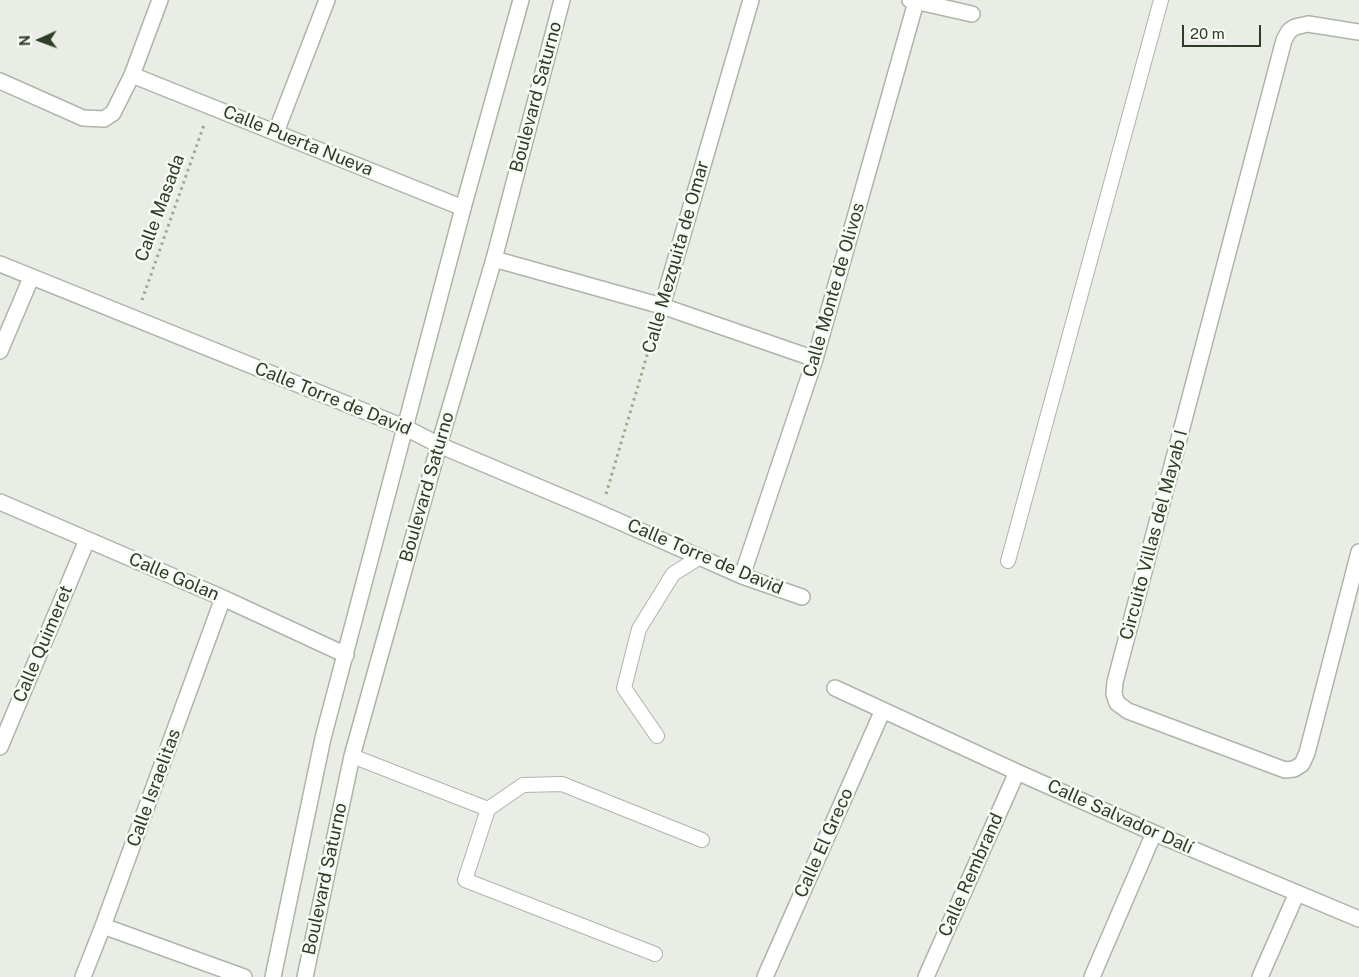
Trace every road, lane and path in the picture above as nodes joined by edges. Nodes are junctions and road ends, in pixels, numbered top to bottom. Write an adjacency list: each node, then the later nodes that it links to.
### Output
1 (160, 0): 10 (street)
2 (328, 0): 13 (street)
3 (521, 0): 14 (street, Boulevard Saturno)
4 (562, 0): 15 (street, Boulevard Saturno)
5 (751, 0): 18 (street, Calle Mezquita de Omar)
6 (1161, 0): 29 (lane)
7 (913, 1): 8 (street); 21 (street, Calle Monte de Olivos)
8 (972, 14)
9 (1359, 32): 27 (street, Circuito Villas del Mayab I)
10 (132, 74): 11 (street); 12 (street, Calle Puerta Nueva)
11 (0, 81)
12 (211, 105): 13 (street, Calle Puerta Nueva); 19 (path, Calle Masada)
13 (276, 132): 14 (street, Calle Puerta Nueva)
14 (463, 208): 22 (street, Boulevard Saturno)
15 (494, 259): 18 (street); 23 (street, Boulevard Saturno)
16 (0, 264): 17 (street, Calle Torre de David)
17 (31, 278): 19 (street, Calle Torre de David); 20 (street)
18 (662, 306): 21 (street); 25 (path, Calle Mezquita de Omar)
19 (135, 319): 22 (street, Calle Torre de David)
20 (0, 352)
21 (815, 359): 30 (street, Calle Monte de Olivos)
22 (406, 428): 23 (street, Calle Torre de David); 33 (street, Boulevard Saturno)
23 (439, 445): 25 (street, Calle Torre de David); 38 (street, Boulevard Saturno)
24 (0, 502): 26 (street, Calle Golan)
25 (600, 513): 28 (street, Calle Torre de David)
26 (87, 540): 32 (street, Calle Golan); 37 (street, Calle Quimeret)
27 (1359, 552)
28 (700, 557): 30 (street, Calle Torre de David); 36 (lane)
29 (1008, 561)
30 (742, 576): 31 (street, Calle Torre de David)
31 (802, 597)
32 (223, 598): 33 (street, Calle Golan); 45 (street, Calle Israelitas)
33 (346, 655): 49 (street, Boulevard Saturno)
34 (835, 688): 35 (street, Calle Salvador Dalí)
35 (883, 710): 39 (street, Calle Salvador Dalí); 51 (street, Calle El Greco)
36 (657, 736)
37 (0, 747)
38 (352, 756): 40 (lane); 50 (street, Boulevard Saturno)
39 (1017, 772): 41 (street, Calle Salvador Dalí); 52 (street, Calle Rembrand)
40 (488, 809): 42 (lane); 46 (lane)
41 (1154, 833): 43 (street, Calle Salvador Dalí); 53 (street)
42 (702, 840)
43 (1297, 893): 44 (street, Calle Salvador Dalí); 54 (street)
44 (1359, 919)
45 (103, 926): 47 (street, Calle Israelitas); 48 (street)
46 (655, 954)
47 (83, 977)
48 (244, 977)
49 (274, 977)
50 (305, 977)
51 (765, 977)
52 (926, 977)
53 (1092, 977)
54 (1260, 977)

